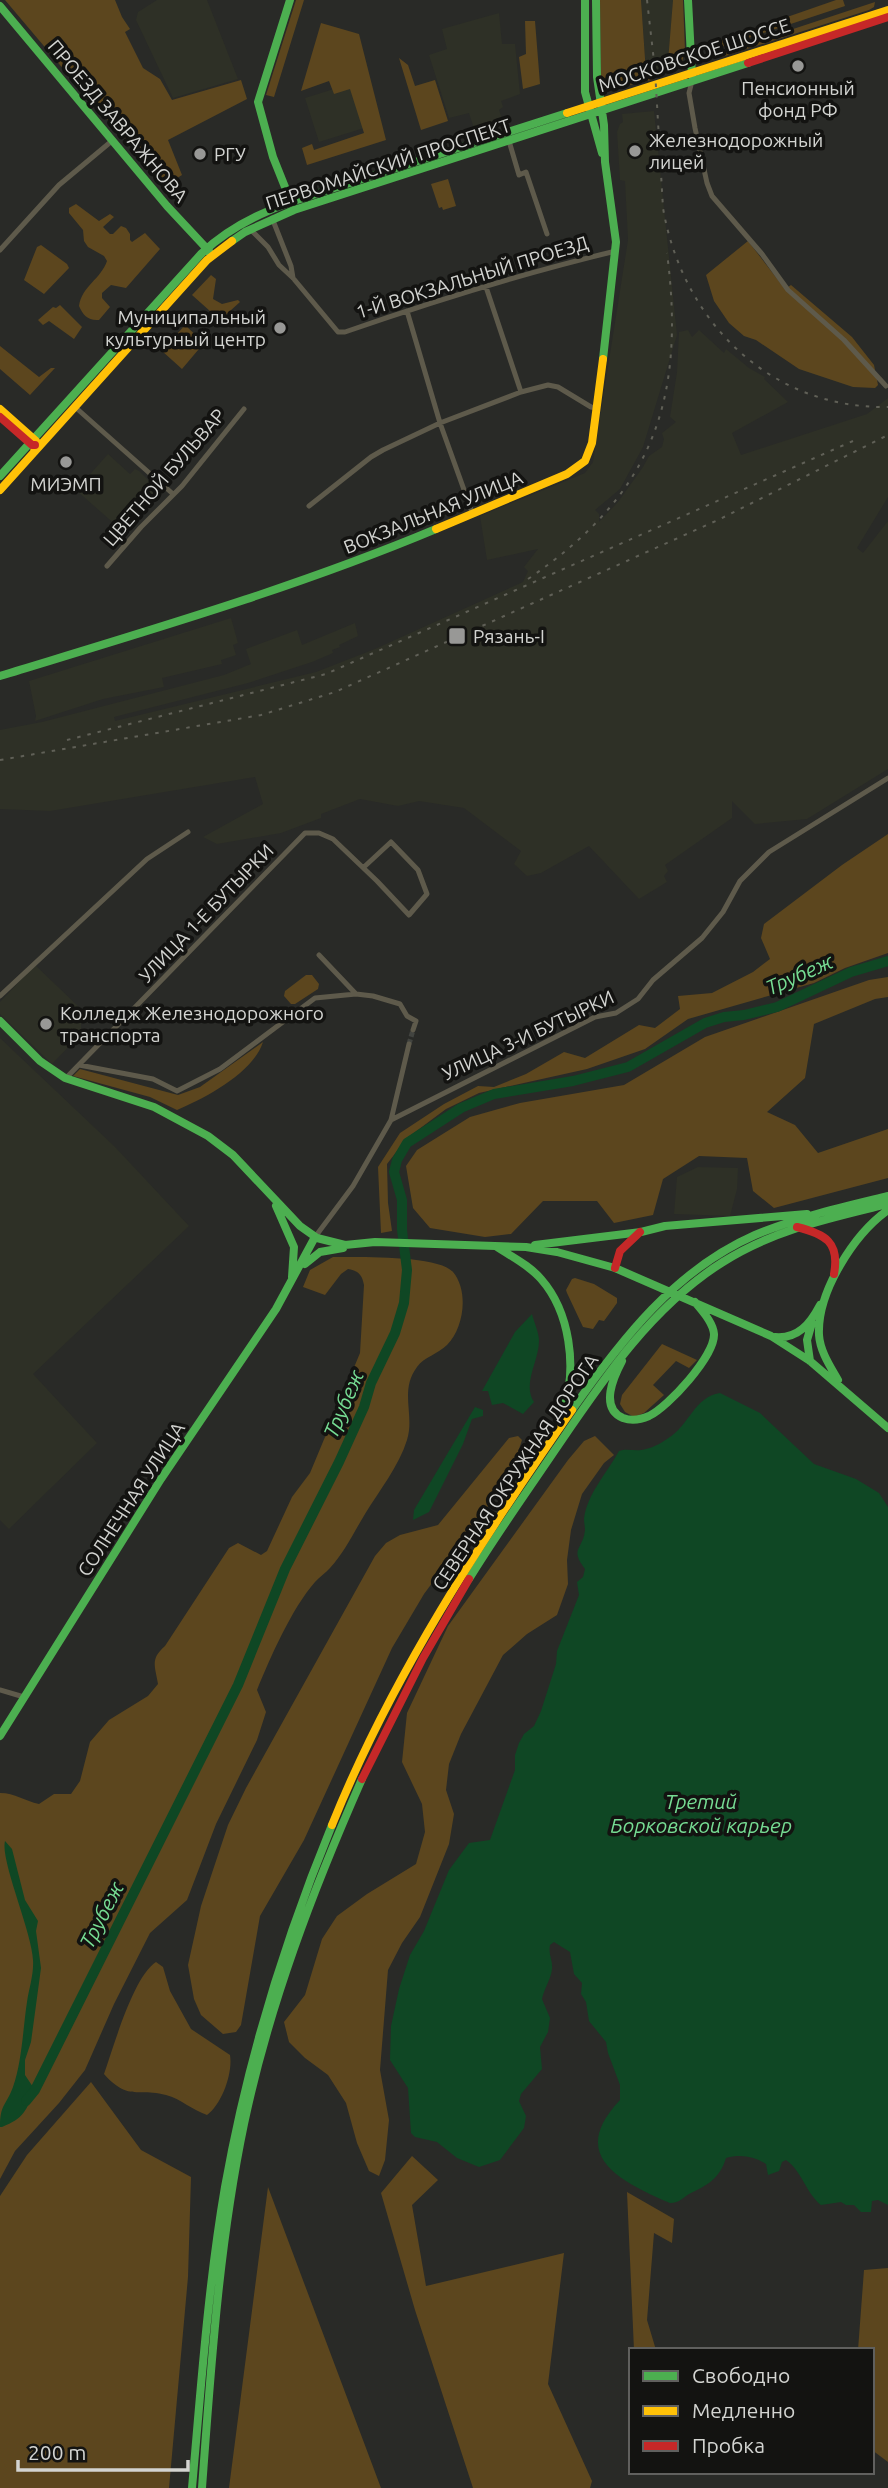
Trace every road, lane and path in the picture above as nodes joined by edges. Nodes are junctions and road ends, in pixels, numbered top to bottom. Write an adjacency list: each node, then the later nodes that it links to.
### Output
1 (290, 0): 15 (main road)
2 (585, 0): 10 (main road, ВОКЗАЛЬНАЯ УЛИЦА)
3 (596, 0): 9 (main road, ВОКЗАЛЬНАЯ УЛИЦА)
4 (688, 0): 8 (main road)
5 (0, 6): 12 (main road, ПРОЕЗД ЗАВРАЖНОВА)
6 (888, 10): 8 (main road, МОСКОВСКОЕ ШОССЕ)
7 (888, 17): 8 (main road, МОСКОВСКОЕ ШОССЕ)
8 (692, 77): 9 (main road, МОСКОВСКОЕ ШОССЕ); 11 (main road, МОСКОВСКОЕ ШОССЕ); 25 (street)
9 (600, 102): 10 (main road, МОСКОВСКОЕ ШОССЕ); 11 (main road, ВОКЗАЛЬНАЯ УЛИЦА)
10 (590, 110): 11 (main road, ПЕРВОМАЙСКИЙ ПРОСПЕКТ); 13 (main road, ПЕРВОМАЙСКИЙ ПРОСПЕКТ); 14 (main road, ВОКЗАЛЬНАЯ УЛИЦА); 15 (main road, ПЕРВОМАЙСКИЙ ПРОСПЕКТ)
11 (602, 111): 14 (main road, ВОКЗАЛЬНАЯ УЛИЦА)
12 (113, 140): 19 (street); 21 (main road, ПРОЕЗД ЗАВРАЖНОВА)
13 (509, 141): 16 (main road, ПЕРВОМАЙСКИЙ ПРОСПЕКТ); 18 (street)
14 (605, 162): 20 (main road, ВОКЗАЛЬНАЯ УЛИЦА)
15 (291, 202): 21 (main road, ПЕРВОМАЙСКИЙ ПРОСПЕКТ)
16 (272, 218): 17 (main road, ПЕРВОМАЙСКИЙ ПРОСПЕКТ); 22 (street)
17 (250, 229): 21 (main road, ПЕРВОМАЙСКИЙ ПРОСПЕКТ); 22 (street)
18 (547, 234)
19 (0, 250)
20 (616, 251): 23 (street, 1-Й ВОКЗАЛЬНЫЙ ПРОЕЗД); 28 (main road, ВОКЗАЛЬНАЯ УЛИЦА)
21 (209, 252): 27 (main road, ПЕРВОМАЙСКИЙ ПРОСПЕКТ); 33 (main road, ПЕРВОМАЙСКИЙ ПРОСПЕКТ)
22 (293, 278): 24 (street, 1-Й ВОКЗАЛЬНЫЙ ПРОЕЗД)
23 (486, 287): 24 (street, 1-Й ВОКЗАЛЬНЫЙ ПРОЕЗД); 26 (street)
24 (407, 311): 32 (street)
25 (886, 386)
26 (521, 392): 28 (street); 32 (street)
27 (75, 407): 33 (main road, ПЕРВОМАЙСКИЙ ПРОСПЕКТ); 36 (street)
28 (597, 408): 38 (main road, ВОКЗАЛЬНАЯ УЛИЦА)
29 (0, 409): 33 (main road)
30 (244, 409): 36 (street, ЦВЕТНОЙ БУЛЬВАР)
31 (0, 417): 33 (main road)
32 (440, 424): 37 (street); 38 (street)
33 (36, 445): 34 (main road, ПЕРВОМАЙСКИЙ ПРОСПЕКТ); 35 (main road, ПЕРВОМАЙСКИЙ ПРОСПЕКТ)
34 (0, 476)
35 (0, 490)
36 (173, 494): 39 (street, ЦВЕТНОЙ БУЛЬВАР)
37 (309, 506)
38 (472, 512): 40 (main road, ВОКЗАЛЬНАЯ УЛИЦА)
39 (107, 566)
40 (0, 676)
41 (888, 778): 52 (street, УЛИЦА 3-И БУТЫРКИ)
42 (188, 832): 46 (street)
43 (364, 867): 43 (street, УЛИЦА 1-Е БУТЫРКИ); 50 (street, УЛИЦА 1-Е БУТЫРКИ)
44 (319, 955): 45 (street)
45 (356, 994): 48 (street); 50 (street)
46 (0, 996)
47 (0, 1021): 51 (main road)
48 (413, 1030)
49 (408, 1047): 52 (street)
50 (79, 1065): 51 (street, УЛИЦА 1-Е БУТЫРКИ)
51 (66, 1078): 54 (main road)
52 (391, 1120): 60 (street)
53 (888, 1196): 57 (main road, СЕВЕРНАЯ ОКРУЖНАЯ ДОРОГА)
54 (272, 1197): 60 (main road); 66 (main road, СОЛНЕЧНАЯ УЛИЦА)
55 (888, 1204): 58 (main road, СЕВЕРНАЯ ОКРУЖНАЯ ДОРОГА)
56 (888, 1210): 74 (main road)
57 (812, 1214): 59 (main road); 67 (main road, СЕВЕРНАЯ ОКРУЖНАЯ ДОРОГА)
58 (797, 1227): 67 (main road, СЕВЕРНАЯ ОКРУЖНАЯ ДОРОГА); 69 (main road)
59 (641, 1232): 62 (main road); 64 (main road)
60 (316, 1237): 63 (main road); 65 (main road, СОЛНЕЧНАЯ УЛИЦА)
61 (494, 1245): 62 (main road); 63 (main road); 76 (main road)
62 (526, 1247): 64 (main road)
63 (356, 1248): 65 (main road)
64 (615, 1268): 68 (main road)
65 (298, 1271): 66 (main road, СОЛНЕЧНАЯ УЛИЦА)
66 (292, 1282): 78 (main road, СОЛНЕЧНАЯ УЛИЦА)
67 (688, 1282): 70 (main road, СЕВЕРНАЯ ОКРУЖНАЯ ДОРОГА)
68 (695, 1302): 71 (main road); 72 (main road)
69 (816, 1314): 71 (main road); 73 (main road)
70 (644, 1325): 72 (main road); 76 (main road, СЕВЕРНАЯ ОКРУЖНАЯ ДОРОГА)
71 (771, 1336): 73 (main road)
72 (629, 1348): 80 (main road, СЕВЕРНАЯ ОКРУЖНАЯ ДОРОГА)
73 (810, 1361): 74 (main road)
74 (841, 1386): 75 (main road)
75 (888, 1428)
76 (544, 1451): 80 (main road, СЕВЕРНАЯ ОКРУЖНАЯ ДОРОГА)
77 (0, 1690): 78 (street)
78 (24, 1697): 79 (main road, СОЛНЕЧНАЯ УЛИЦА)
79 (0, 1736)
80 (254, 2070): 81 (main road, СЕВЕРНАЯ ОКРУЖНАЯ ДОРОГА); 82 (main road, СЕВЕРНАЯ ОКРУЖНАЯ ДОРОГА)
81 (192, 2488)
82 (202, 2488)

